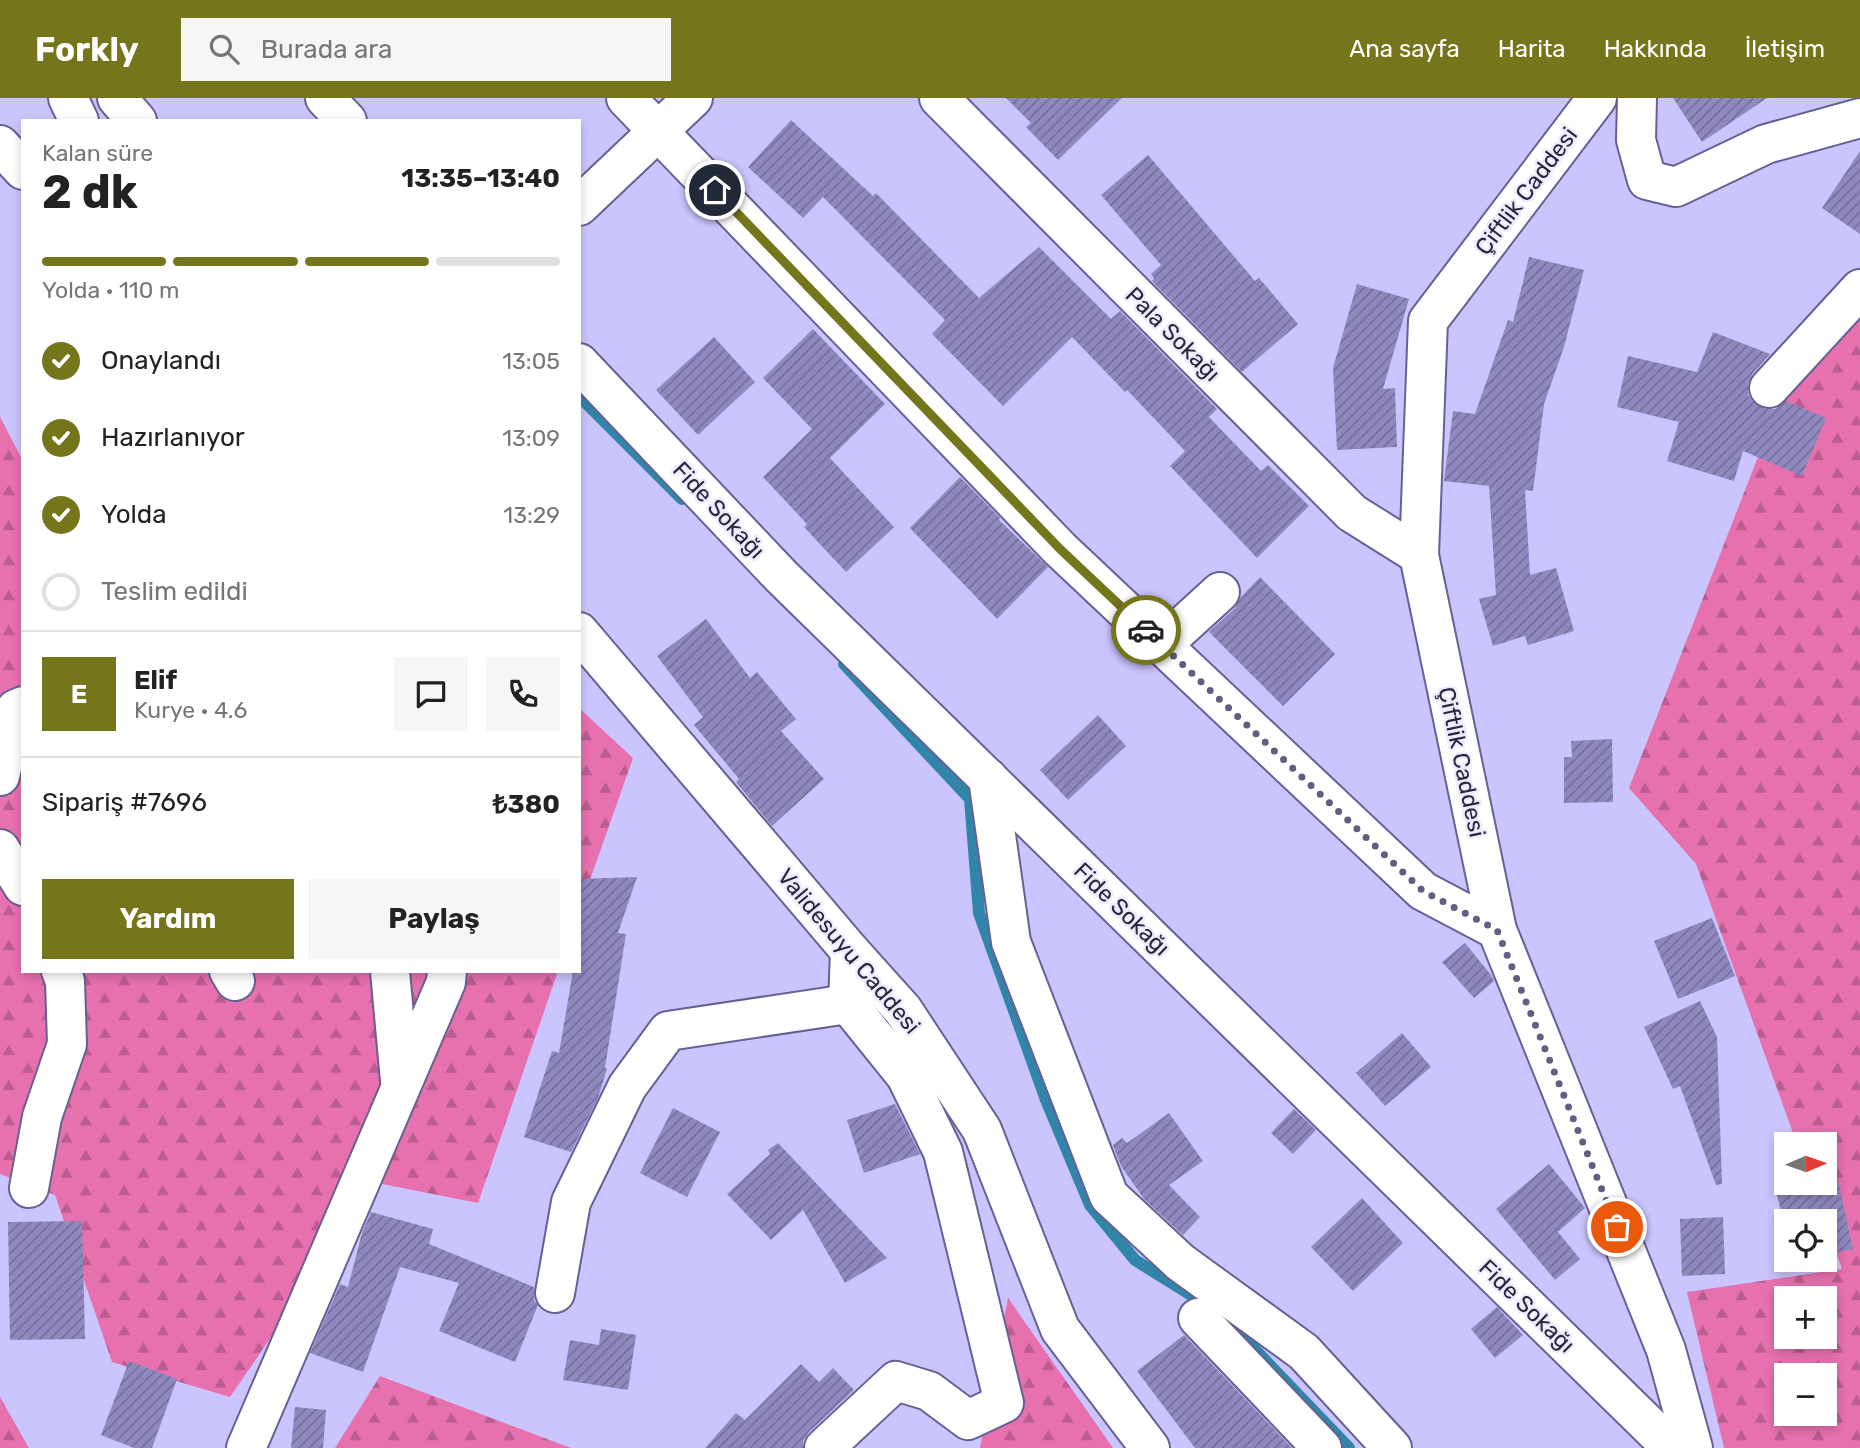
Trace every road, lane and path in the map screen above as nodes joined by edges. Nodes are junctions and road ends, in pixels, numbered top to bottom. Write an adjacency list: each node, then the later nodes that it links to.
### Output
1 (68, 98): 10 (street)
2 (117, 98): 11 (street)
3 (325, 98): 12 (street)
4 (626, 98): 13 (street)
5 (693, 98): 13 (street)
6 (939, 98): 20 (street, Pala Sokağı)
7 (1597, 98): 20 (street, Çiftlik Caddesi)
8 (1637, 98): 9 (street)
9 (1860, 118)
10 (78, 119)
11 (135, 119)
12 (345, 119)
13 (657, 131): 16 (street); 23 (street)
14 (0, 145): 15 (street)
15 (21, 168)
16 (581, 204)
17 (1860, 289): 19 (street)
18 (581, 365): 26 (street, Fide Sokağı)
19 (1769, 388)
20 (1419, 555): 29 (street, Çiftlik Caddesi)
21 (1220, 592): 23 (street)
22 (581, 634): 30 (street, Validesuyu Caddesi)
23 (1162, 645): 29 (street)
24 (21, 707): 25 (street)
25 (0, 776)
26 (988, 778): 43 (street); 44 (street, Fide Sokağı)
27 (0, 849): 28 (street)
28 (21, 883)
29 (1497, 930): 45 (street, Çiftlik Caddesi)
30 (850, 951): 34 (street); 41 (street, Validesuyu Caddesi)
31 (62, 973): 36 (street)
32 (390, 973): 35 (street)
33 (447, 973): 35 (street)
34 (848, 1004): 37 (street); 40 (street)
35 (400, 1084): 39 (street)
36 (29, 1188)
37 (555, 1293)
38 (1198, 1318): 42 (street)
39 (246, 1448)
40 (824, 1448)
41 (1150, 1448)
42 (1322, 1448)
43 (1392, 1448)
44 (1672, 1448)
45 (1693, 1448)

